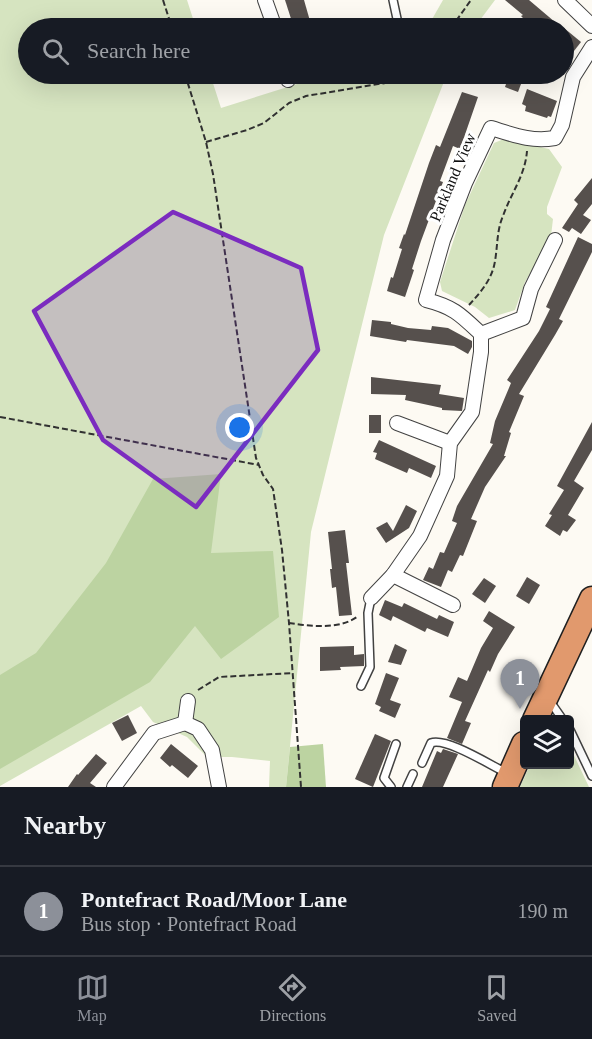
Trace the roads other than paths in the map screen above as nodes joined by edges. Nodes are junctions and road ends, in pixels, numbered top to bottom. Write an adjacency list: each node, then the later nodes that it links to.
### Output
1 (265, 0): 4 (street)
2 (393, 0): 5 (lane)
3 (565, 0): 6 (street)
4 (271, 18)
5 (397, 18)
6 (592, 26)
7 (592, 47): 8 (street, Parkland View)
8 (574, 75)
9 (571, 84): 11 (street, Parkland View)
10 (555, 240): 11 (street)
11 (481, 334): 13 (street)
12 (397, 423): 13 (street)
13 (450, 443): 14 (street)
14 (393, 574): 15 (street); 17 (street)
15 (371, 598): 18 (lane)
16 (592, 599): 19 (highway)
17 (453, 605)
18 (361, 686)
19 (546, 696): 21 (highway); 22 (lane)
20 (188, 701): 23 (street)
21 (538, 715)
22 (560, 715)
23 (185, 723): 31 (street); 32 (street)
24 (574, 738): 29 (lane)
25 (396, 744): 33 (lane)
26 (520, 754): 30 (highway)
27 (422, 763): 30 (lane)
28 (413, 774): 34 (lane)
29 (592, 776)
30 (507, 781)
31 (114, 787)
32 (219, 787)
33 (391, 787)
34 (407, 787)

